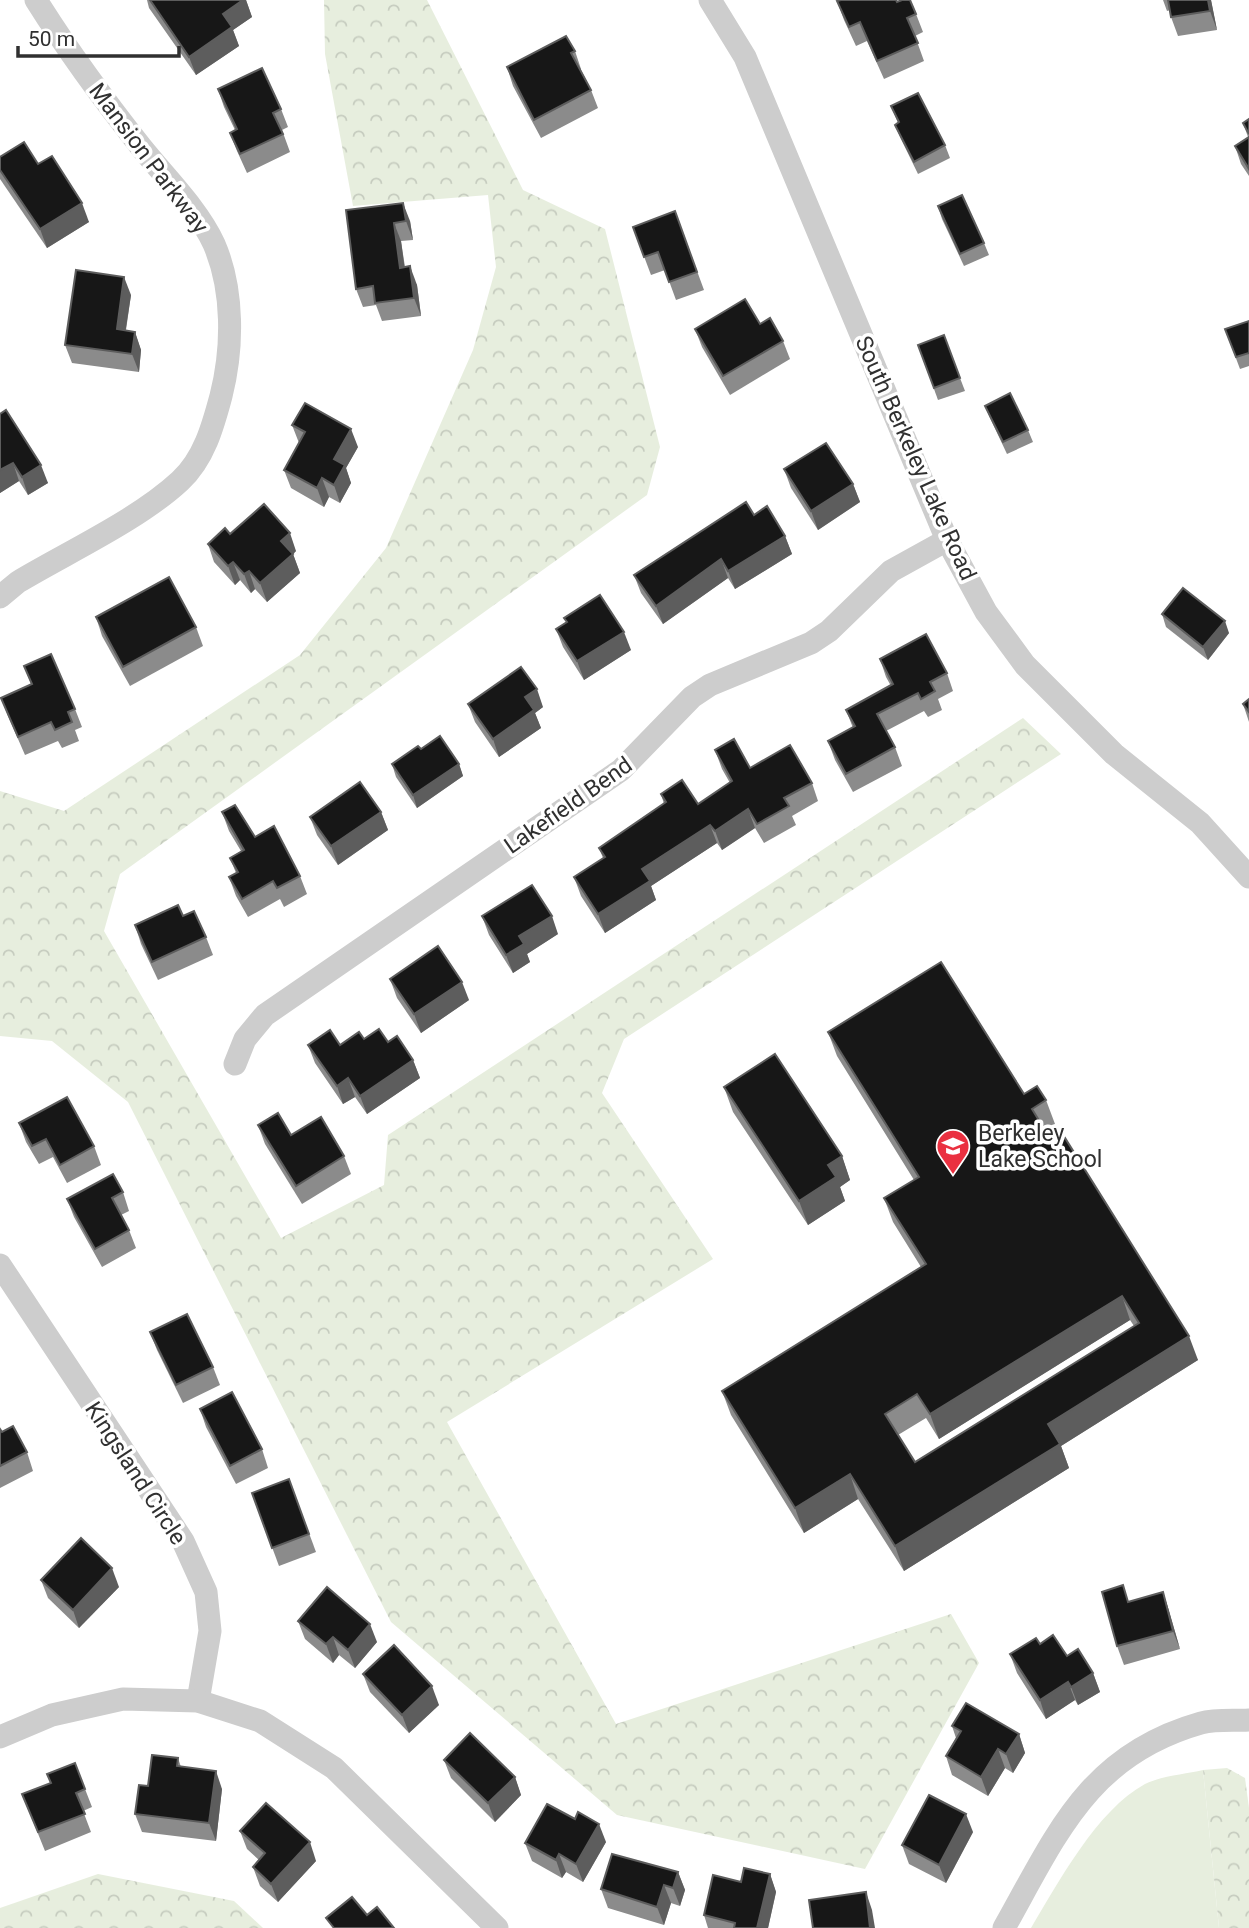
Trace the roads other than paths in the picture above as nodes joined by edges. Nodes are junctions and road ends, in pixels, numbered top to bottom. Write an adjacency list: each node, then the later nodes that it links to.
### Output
1 (36, 0): 4 (street, Mansion Parkway)
2 (710, 0): 3 (street, South Berkeley Lake Road)
3 (947, 540): 5 (street, South Berkeley Lake Road); 6 (street, Lakefield Bend)
4 (0, 597)
5 (1249, 877)
6 (235, 1064)
7 (0, 1265): 8 (street, Kingsland Circle)
8 (198, 1701): 10 (street); 11 (street)
9 (1249, 1720): 12 (street)
10 (0, 1737)
11 (497, 1928)
12 (1004, 1928)

